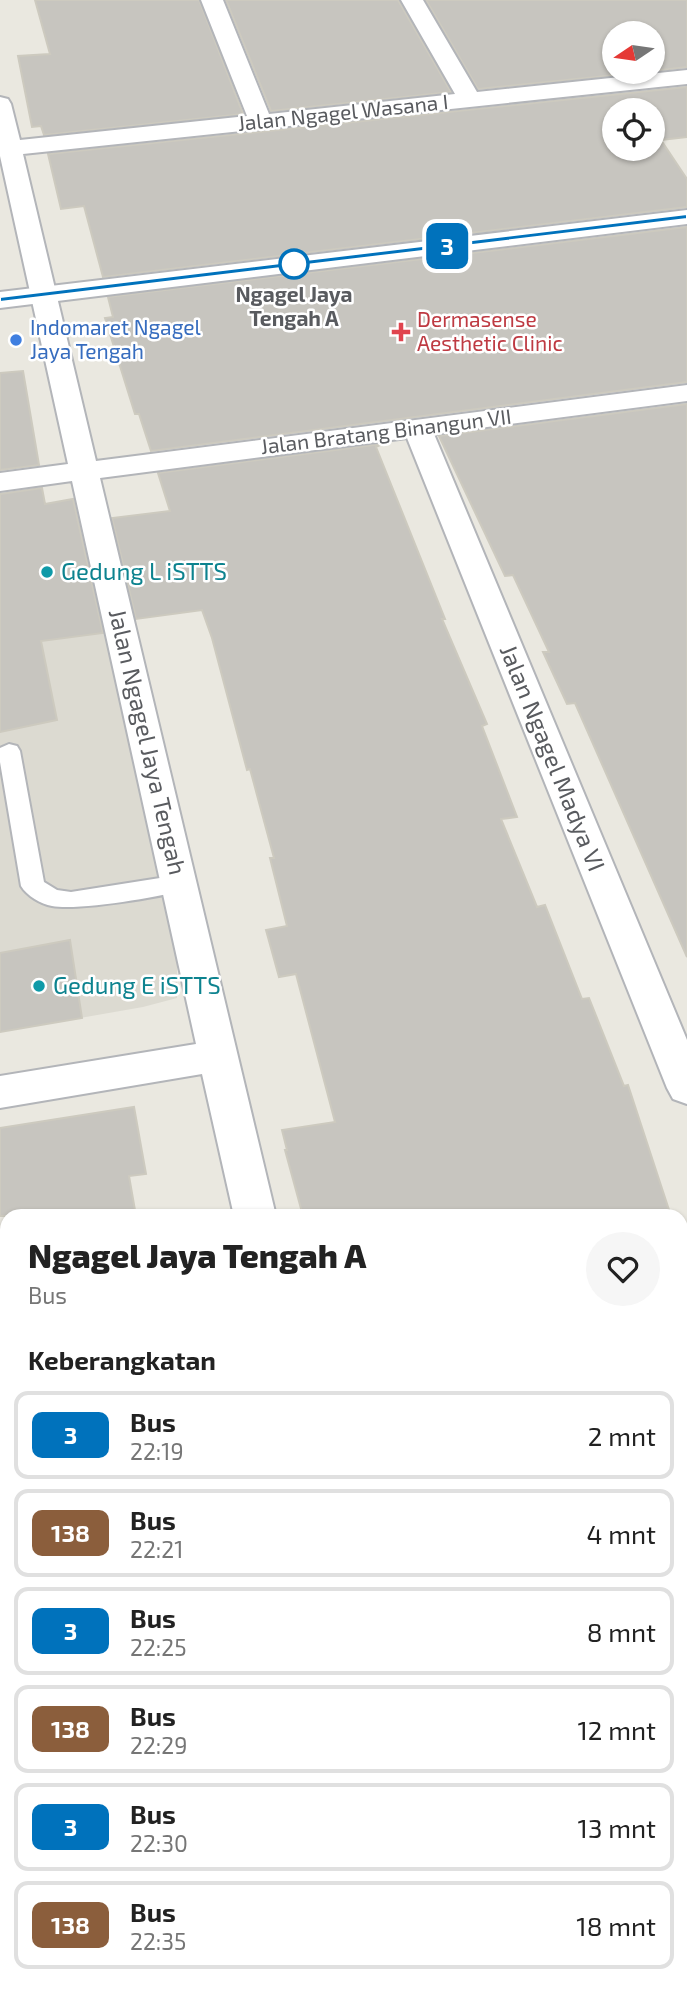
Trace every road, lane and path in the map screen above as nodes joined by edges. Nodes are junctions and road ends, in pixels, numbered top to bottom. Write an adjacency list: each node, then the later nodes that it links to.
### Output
1 (212, 0): 6 (street)
2 (412, 0): 4 (street)
3 (687, 77): 4 (street, Jalan Ngagel Wasana I)
4 (470, 100): 6 (street, Jalan Ngagel Wasana I)
5 (0, 104): 7 (street, Jalan Ngagel Jaya Tengah)
6 (261, 122): 7 (street, Jalan Ngagel Wasana I)
7 (5, 149): 9 (street, Jalan Ngagel Jaya Tengah)
8 (687, 217): 9 (street)
9 (43, 295): 10 (street); 13 (street, Jalan Ngagel Jaya Tengah)
10 (0, 300)
11 (687, 393): 12 (street, Jalan Bratang Binangun VII)
12 (418, 428): 13 (street, Jalan Bratang Binangun VII); 18 (street, Jalan Ngagel Madya VI)
13 (85, 471): 14 (street, Jalan Bratang Binangun VII); 16 (street, Jalan Ngagel Jaya Tengah)
14 (0, 482)
15 (9, 751): 16 (lane)
16 (179, 883): 17 (street, Jalan Ngagel Jaya Tengah)
17 (218, 1056): 19 (street); 20 (street, Jalan Ngagel Jaya Tengah)
18 (687, 1088)
19 (0, 1092)
20 (253, 1209)

